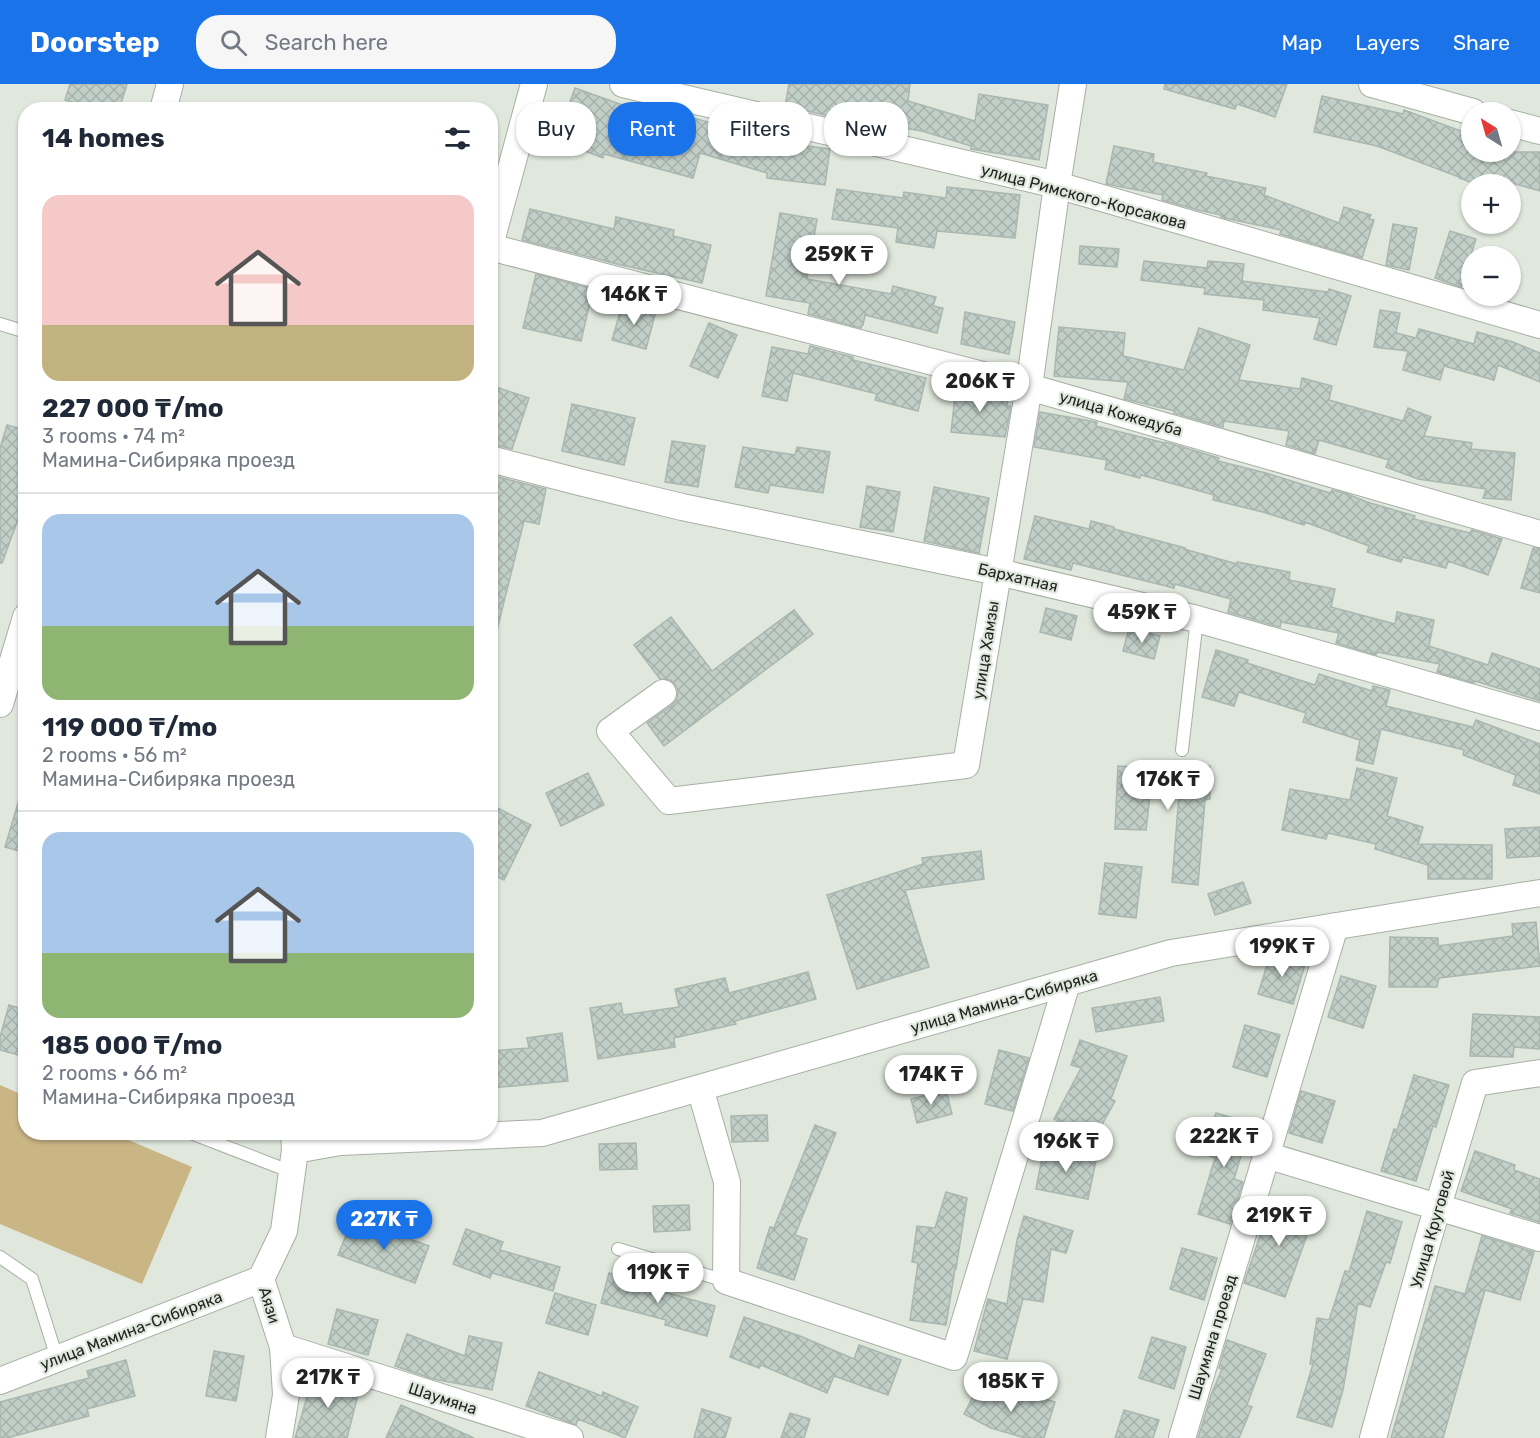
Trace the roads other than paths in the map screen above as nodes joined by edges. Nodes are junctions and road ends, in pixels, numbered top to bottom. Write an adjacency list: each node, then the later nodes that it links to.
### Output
1 (170, 84): 6 (street)
2 (534, 84): 11 (street)
3 (623, 84): 10 (street, улица Римского-Корсакова)
4 (1073, 84): 10 (street, улица Хамзы)
5 (1372, 84): 7 (street)
6 (165, 102)
7 (1461, 109)
8 (1521, 126): 9 (street)
9 (1540, 131)
10 (1057, 185): 14 (street, улица Римского-Корсакова); 16 (street, улица Хамзы)
11 (498, 217)
12 (498, 248): 16 (street, улица Кожедуба)
13 (0, 324): 15 (lane)
14 (1540, 325)
15 (18, 330)
16 (1029, 387): 18 (street, улица Кожедуба); 19 (street, улица Хамзы)
17 (498, 461): 19 (street, Бархатная)
18 (1540, 534)
19 (998, 572): 20 (street, Бархатная); 22 (street, улица Хамзы)
20 (1197, 619): 24 (street, Бархатная); 25 (lane)
21 (18, 643): 23 (street)
22 (663, 693)
23 (0, 704)
24 (1540, 717)
25 (1182, 750)
26 (1540, 893): 27 (street, улица Мамина-Сибиряка)
27 (1335, 926): 28 (street, улица Мамина-Сибиряка); 35 (street, Шаумяна проезд)
28 (1067, 983): 30 (street, улица Мамина-Сибиряка); 41 (street)
29 (1540, 1073): 36 (street, Улица Круговой)
30 (700, 1088): 31 (street, улица Мамина-Сибиряка); 41 (street)
31 (498, 1135)
32 (233, 1140): 34 (lane)
33 (385, 1140): 34 (street, улица Мамина-Сибиряка)
34 (294, 1151): 40 (street)
35 (1266, 1155): 36 (street); 47 (street, Шаумяна проезд)
36 (1438, 1206): 37 (street); 48 (street, Улица Круговой)
37 (1540, 1238)
38 (618, 1249): 41 (lane)
39 (0, 1257): 43 (lane)
40 (261, 1279): 42 (street, Аязи); 43 (street, улица Мамина-Сибиряка)
41 (726, 1281)
42 (282, 1347): 45 (street, Аязи); 46 (street, Шаумяна)
43 (57, 1358): 44 (street, улица Мамина-Сибиряка)
44 (0, 1381)
45 (279, 1438)
46 (570, 1438)
47 (1182, 1438)
48 (1372, 1438)

